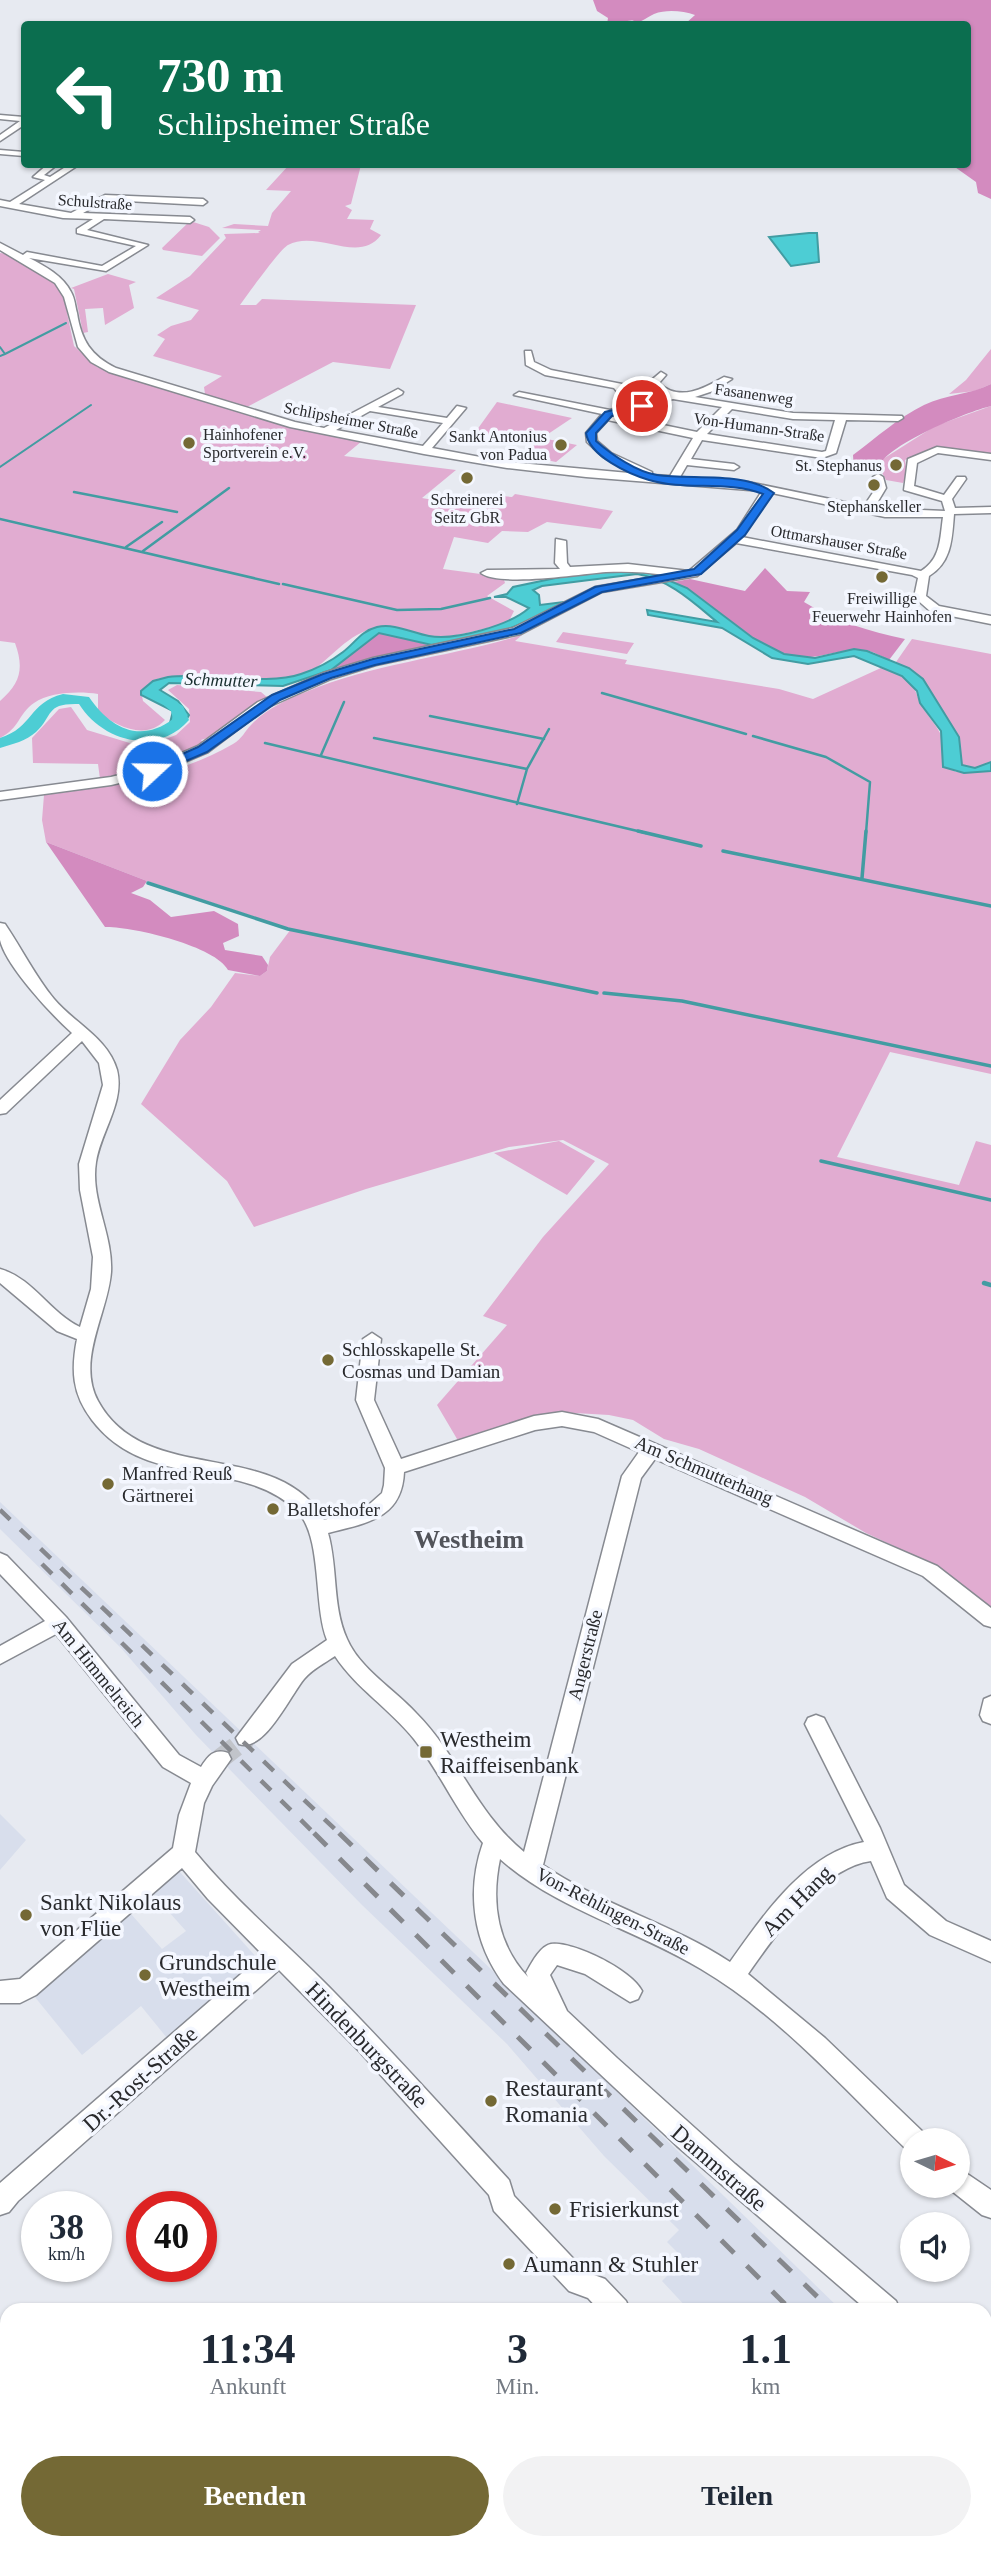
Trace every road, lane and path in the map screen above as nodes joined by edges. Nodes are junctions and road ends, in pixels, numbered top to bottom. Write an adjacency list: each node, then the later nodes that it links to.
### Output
1 (0, 117): 2 (street)
2 (21, 120)
3 (21, 122): 4 (street)
4 (0, 139)
5 (0, 152): 6 (street)
6 (21, 154)
7 (49, 168): 9 (street)
8 (70, 168): 9 (street)
9 (55, 179): 11 (street)
10 (0, 202): 11 (street, Schulstraße)
11 (12, 205): 12 (street, Schulstraße)
12 (72, 215): 13 (street, Schulstraße); 14 (street)
13 (102, 217): 14 (street, Schulstraße); 17 (street)
14 (177, 220): 15 (street, Schulstraße)
15 (190, 220)
16 (0, 246): 17 (street, Schlipsheimer Straße)
17 (16, 255): 32 (street, Schlipsheimer Straße)
18 (528, 353): 27 (street)
19 (661, 375): 23 (street)
20 (727, 379): 23 (street)
21 (398, 392): 25 (street)
22 (519, 394): 28 (street, Von-Humann-Straße)
23 (673, 396): 24 (street, Fasanenweg); 27 (street, Fasanenweg)
24 (727, 407): 29 (street, Fasanenweg); 33 (street)
25 (367, 408): 31 (street); 32 (street)
26 (461, 408): 31 (street)
27 (635, 408): 28 (street, Fasanenweg)
28 (608, 414): 33 (street, Von-Humann-Straße); 38 (street)
29 (841, 418): 30 (street, Fasanenweg); 33 (street, Von-Humann-Straße)
30 (898, 418)
31 (450, 421): 34 (street)
32 (324, 432): 34 (street, Schlipsheimer Straße)
33 (699, 436): 36 (street)
34 (424, 451): 38 (street, Schlipsheimer Straße)
35 (991, 457): 41 (street)
36 (684, 462): 37 (street); 40 (street)
37 (734, 467)
38 (652, 478): 40 (street, Schlipsheimer Straße)
39 (961, 478): 43 (street)
40 (674, 479): 42 (street, Schlipsheimer Straße)
41 (908, 488): 43 (street); 45 (street)
42 (768, 491): 45 (street, Schlipsheimer Straße); 46 (street)
43 (949, 508): 44 (street); 45 (street, Schlipsheimer Straße); 50 (street)
44 (991, 510)
45 (867, 511)
46 (735, 539): 50 (street, Ottmarshauser Straße); 51 (street)
47 (560, 541): 48 (street)
48 (571, 571): 49 (street); 51 (street)
49 (487, 573)
50 (922, 575): 52 (street, Ottmarshauser Straße)
51 (684, 576): 53 (street)
52 (991, 620)
53 (0, 796)
54 (0, 927): 55 (street, Von-Rehlingen-Straße)
55 (6, 949): 56 (street, Von-Rehlingen-Straße)
56 (81, 1033): 57 (street); 59 (street, Von-Rehlingen-Straße)
57 (0, 1109)
58 (0, 1275): 59 (street)
59 (87, 1335): 63 (street, Von-Rehlingen-Straße)
60 (372, 1339): 62 (street)
61 (652, 1449): 62 (street, Am Schmutterhang); 65 (street, Am Schmutterhang); 78 (street, Angerstraße)
62 (395, 1468): 63 (street)
63 (318, 1529): 67 (street, Von-Rehlingen-Straße)
64 (0, 1561): 66 (street, Am Himmelreich)
65 (991, 1619)
66 (59, 1623): 68 (street); 74 (street, Am Himmelreich)
67 (338, 1643): 72 (street); 75 (street, Von-Rehlingen-Straße)
68 (0, 1656)
69 (991, 1705): 70 (street)
70 (991, 1715)
71 (816, 1724): 76 (street)
72 (247, 1738)
73 (220, 1759): 74 (street)
74 (202, 1778): 77 (street)
75 (495, 1841): 78 (street, Von-Rehlingen-Straße); 84 (street, Dammstraße)
76 (877, 1850): 79 (street); 81 (street, Am Hang)
77 (184, 1852): 80 (street, Hindenburgstraße); 83 (street)
78 (531, 1869): 81 (street, Von-Rehlingen-Straße)
79 (991, 1952)
80 (280, 1955): 87 (street, Dr.-Rost-Straße); 89 (street, Hindenburgstraße)
81 (733, 1976): 85 (street, Von-Rehlingen-Straße)
82 (630, 1990): 84 (street, Dammstraße)
83 (0, 1992)
84 (558, 2017): 90 (street, Dammstraße)
85 (902, 2128)
86 (970, 2189): 88 (street)
87 (3, 2195)
88 (991, 2206)
89 (610, 2303)
90 (879, 2303)

